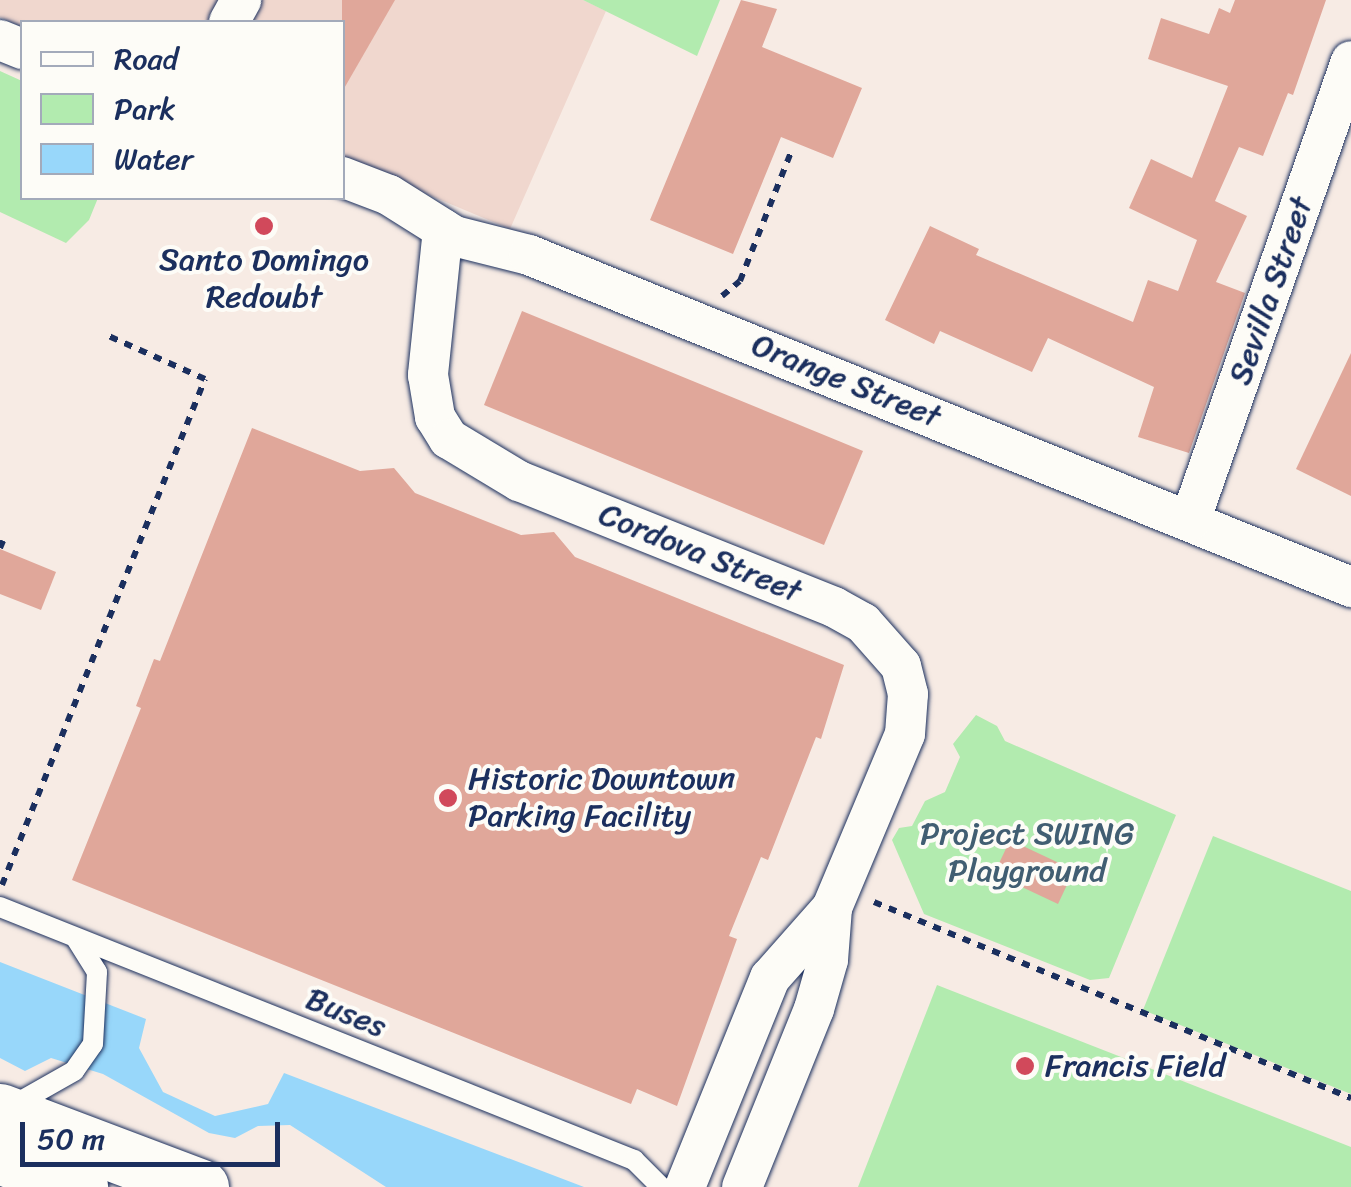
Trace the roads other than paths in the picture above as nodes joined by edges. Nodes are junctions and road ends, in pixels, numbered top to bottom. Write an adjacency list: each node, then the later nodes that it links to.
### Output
1 (1351, 61): 4 (street, Sevilla Street)
2 (345, 178): 3 (street, Orange Street)
3 (443, 229): 4 (street, Orange Street); 6 (street, Cordova Street)
4 (1190, 521): 5 (street, Orange Street)
5 (1351, 587)
6 (836, 898): 14 (street, Cordova Street); 15 (street, Cordova Street)
7 (0, 907): 8 (lane, Buses)
8 (74, 937): 9 (lane); 13 (lane, Buses)
9 (0, 1111): 12 (main road)
10 (0, 1156): 11 (main road)
11 (80, 1187)
12 (201, 1187)
13 (661, 1187)
14 (685, 1187)
15 (742, 1187)

